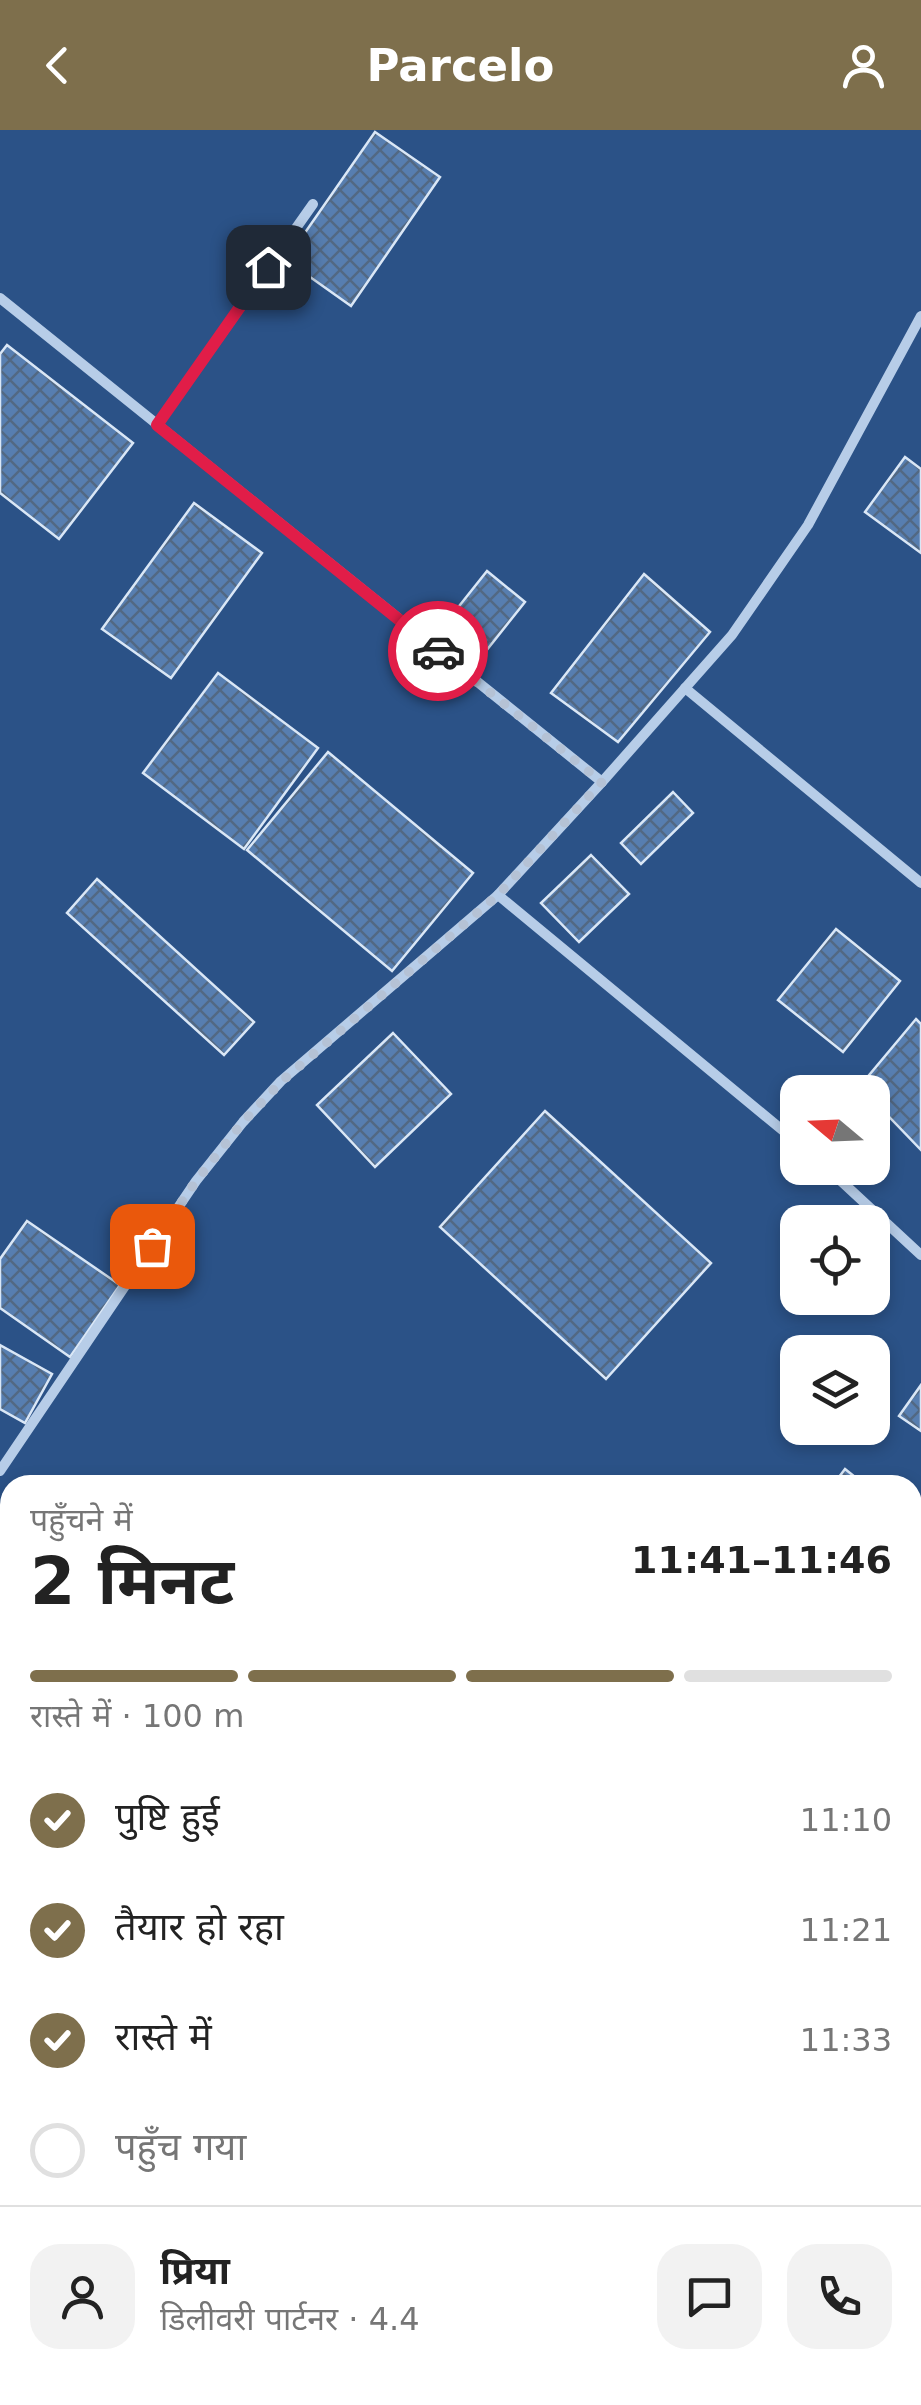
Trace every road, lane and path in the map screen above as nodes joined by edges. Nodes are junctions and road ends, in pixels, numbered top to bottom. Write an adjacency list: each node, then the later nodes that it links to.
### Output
1 (313, 204): 4 (street)
2 (0, 298): 4 (street)
3 (921, 316): 5 (street)
4 (157, 425): 6 (street)
5 (684, 688): 6 (street); 7 (street)
6 (602, 782): 8 (street)
7 (921, 883)
8 (498, 895): 9 (street); 12 (street)
9 (780, 1128)
10 (846, 1185): 11 (street)
11 (921, 1254)
12 (0, 1470)

